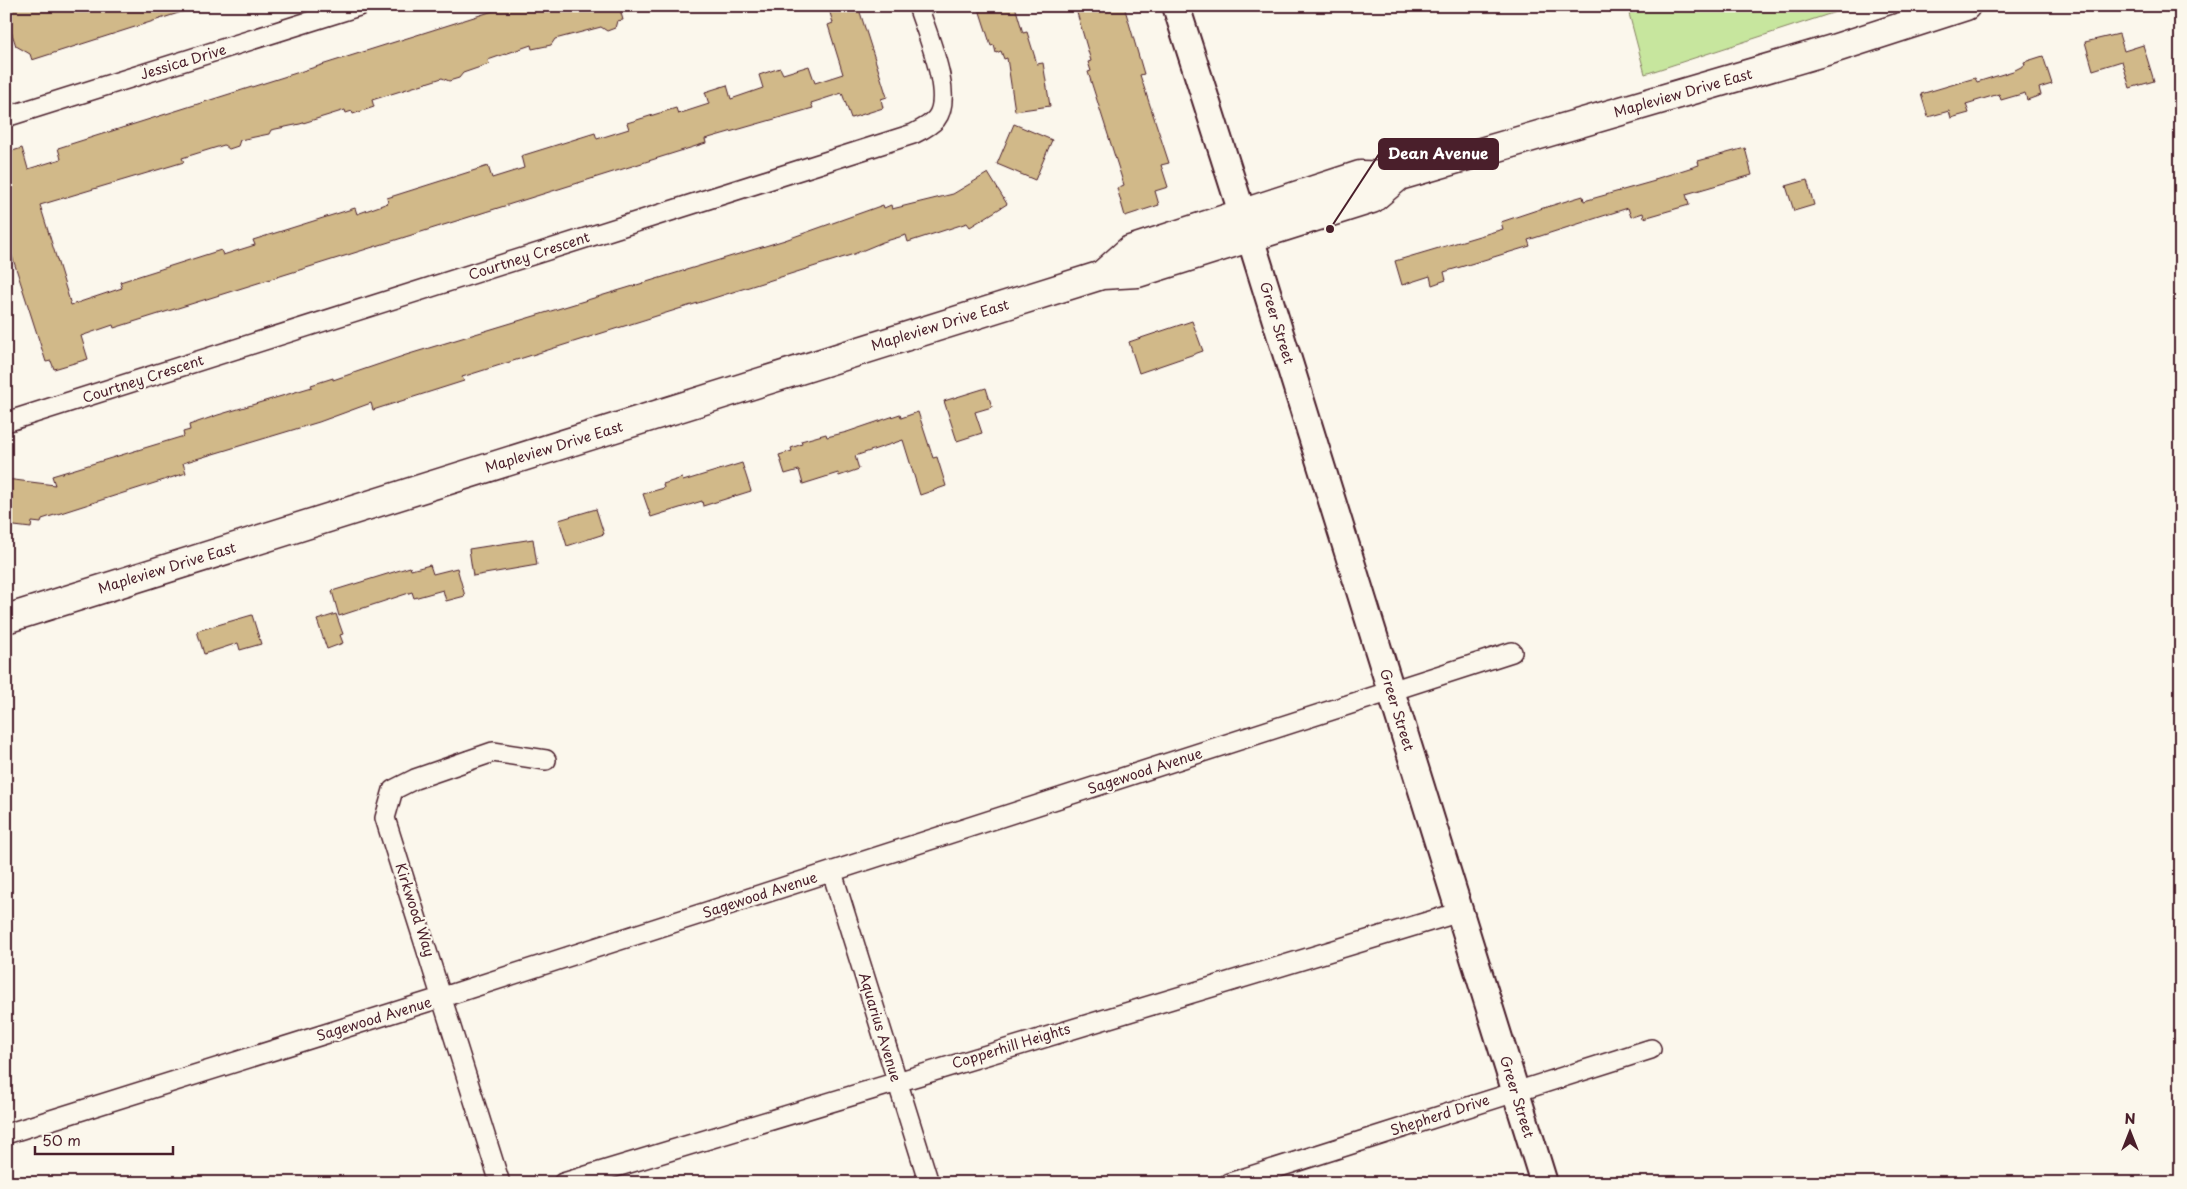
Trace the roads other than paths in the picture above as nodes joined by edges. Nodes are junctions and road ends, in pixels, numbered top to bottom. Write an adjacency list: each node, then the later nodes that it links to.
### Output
1 (359, 6): 5 (street, Jessica Drive)
2 (918, 6): 7 (street, Courtney Crescent)
3 (1176, 6): 6 (street, Greer Street)
4 (1966, 6): 6 (main road, Mapleview Drive East)
5 (6, 117)
6 (1246, 225): 8 (main road, Mapleview Drive East); 10 (street, Greer Street)
7 (6, 422)
8 (6, 619)
9 (1512, 652): 10 (street, Sagewood Avenue)
10 (1392, 692): 12 (street, Sagewood Avenue); 13 (street, Greer Street)
11 (546, 760): 14 (street, Kirkwood Way)
12 (832, 872): 14 (street, Sagewood Avenue); 16 (street, Aquarius Avenue)
13 (1460, 912): 16 (street, Copperhill Heights); 17 (street, Greer Street)
14 (443, 997): 18 (street, Sagewood Avenue); 19 (street, Kirkwood Way)
15 (1651, 1048): 17 (street, Shepherd Drive)
16 (897, 1080): 20 (street, Copperhill Heights); 21 (street, Aquarius Avenue)
17 (1515, 1091): 22 (street, Shepherd Drive); 23 (street, Greer Street)
18 (6, 1134)
19 (500, 1183)
20 (562, 1183)
21 (929, 1183)
22 (1229, 1183)
23 (1544, 1183)

